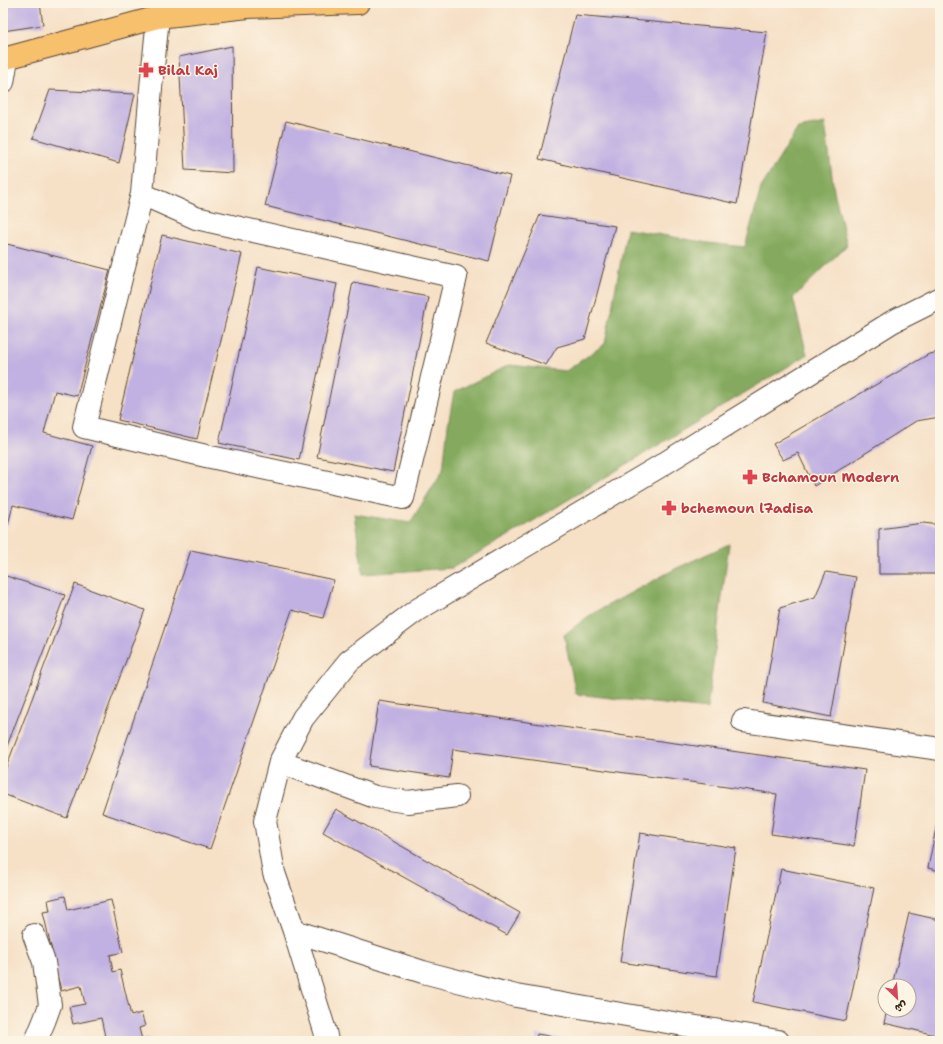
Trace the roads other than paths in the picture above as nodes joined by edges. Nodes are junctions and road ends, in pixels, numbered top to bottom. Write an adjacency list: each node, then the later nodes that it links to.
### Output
1 (358, 3): 2 (main road)
2 (248, 5): 3 (main road)
3 (158, 17): 4 (main road); 6 (street)
4 (5, 59): 5 (street)
5 (3, 82)
6 (142, 194): 6 (street)
7 (940, 298): 10 (street)
8 (743, 720): 9 (street)
9 (940, 748)
10 (280, 762): 11 (street); 12 (street)
11 (457, 796)
12 (294, 931): 15 (street); 16 (street)
13 (34, 935): 14 (street)
14 (36, 1041)
15 (327, 1041)
16 (778, 1041)

